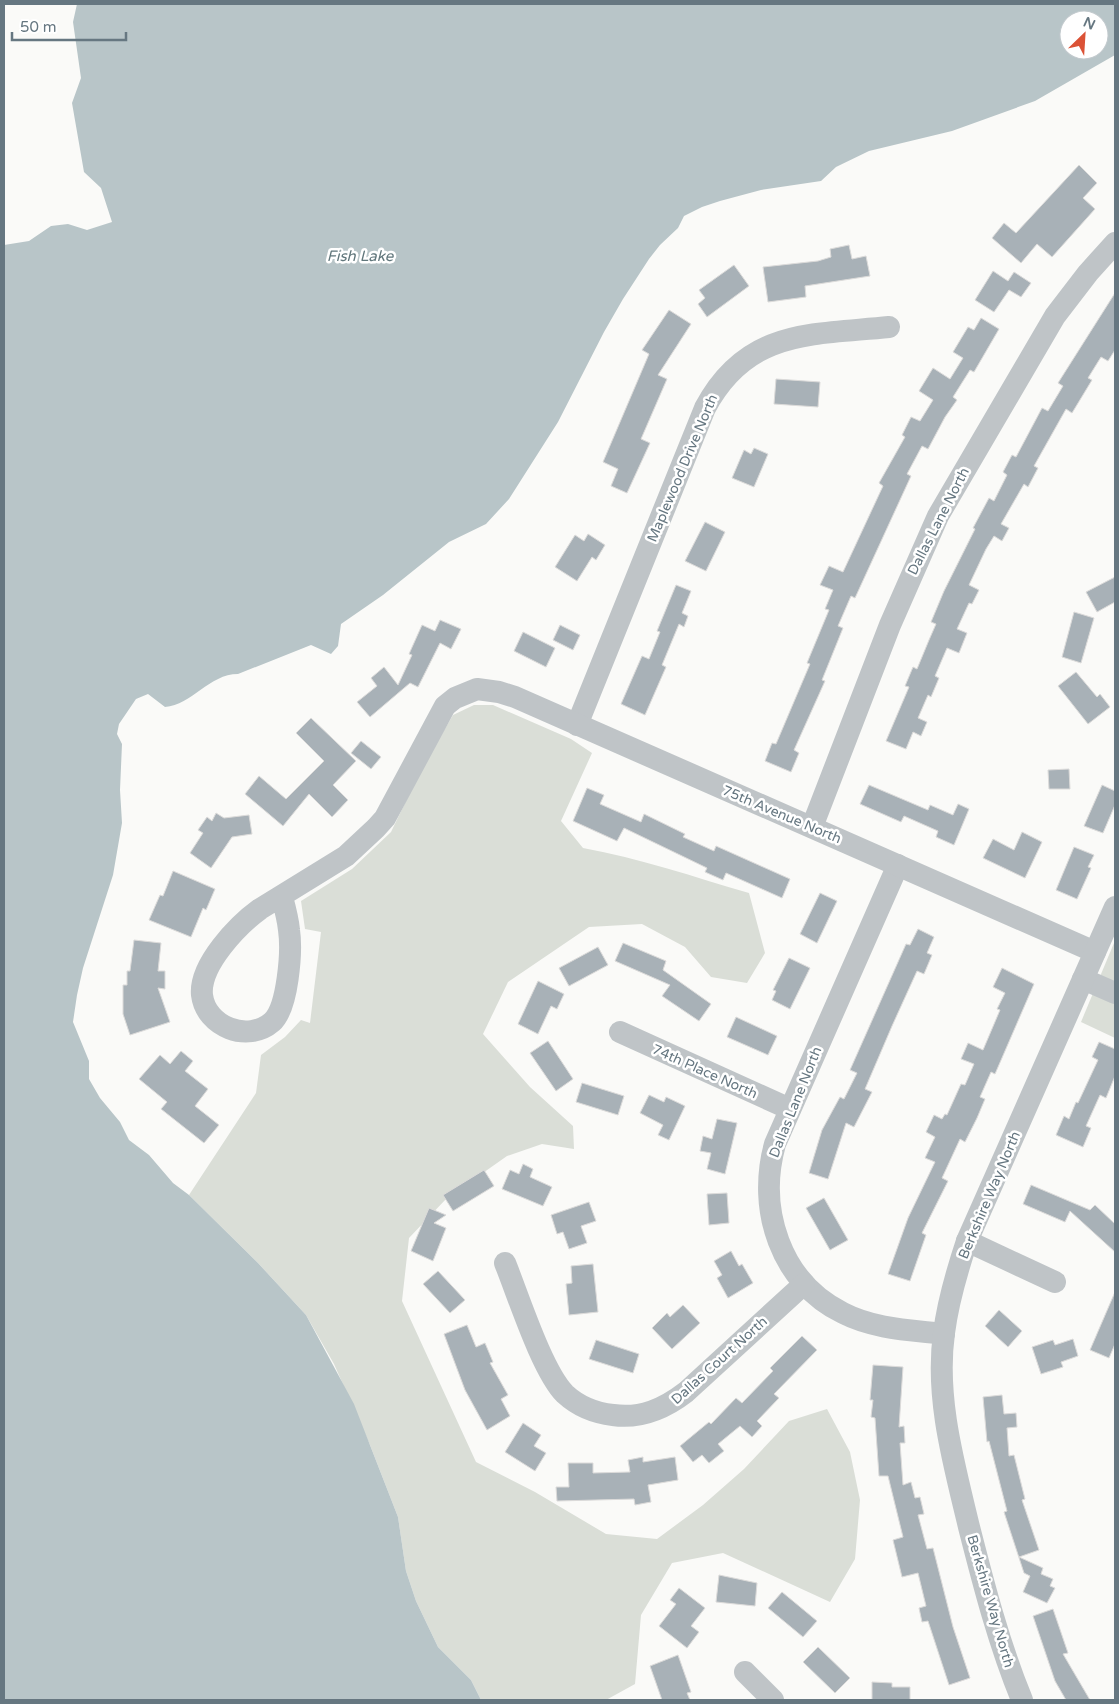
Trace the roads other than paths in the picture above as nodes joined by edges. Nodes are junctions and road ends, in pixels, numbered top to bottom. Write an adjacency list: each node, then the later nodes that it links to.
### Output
1 (1115, 243): 4 (street, Dallas Lane North)
2 (889, 327): 3 (street, Maplewood Drive North)
3 (577, 725): 4 (street, 75th Avenue North); 6 (street, 75th Avenue North)
4 (812, 827): 5 (street, 75th Avenue North)
5 (898, 865): 8 (street, 75th Avenue North); 12 (street, Dallas Lane North)
6 (282, 897): 6 (street)
7 (1115, 907): 8 (street, Berkshire Way North)
8 (1095, 952): 9 (street, Berkshire Way North)
9 (1083, 979): 10 (street); 13 (street, Berkshire Way North)
10 (1115, 993)
11 (620, 1032): 12 (street, 74th Place North)
12 (790, 1109): 16 (street, Dallas Lane North)
13 (967, 1241): 15 (street); 17 (street, Berkshire Way North)
14 (505, 1263): 16 (street, Dallas Court North)
15 (1055, 1282)
16 (804, 1284): 17 (street, Dallas Lane North)
17 (944, 1334): 20 (street, Berkshire Way North)
18 (745, 1672): 19 (street)
19 (774, 1700)
20 (1022, 1700)

